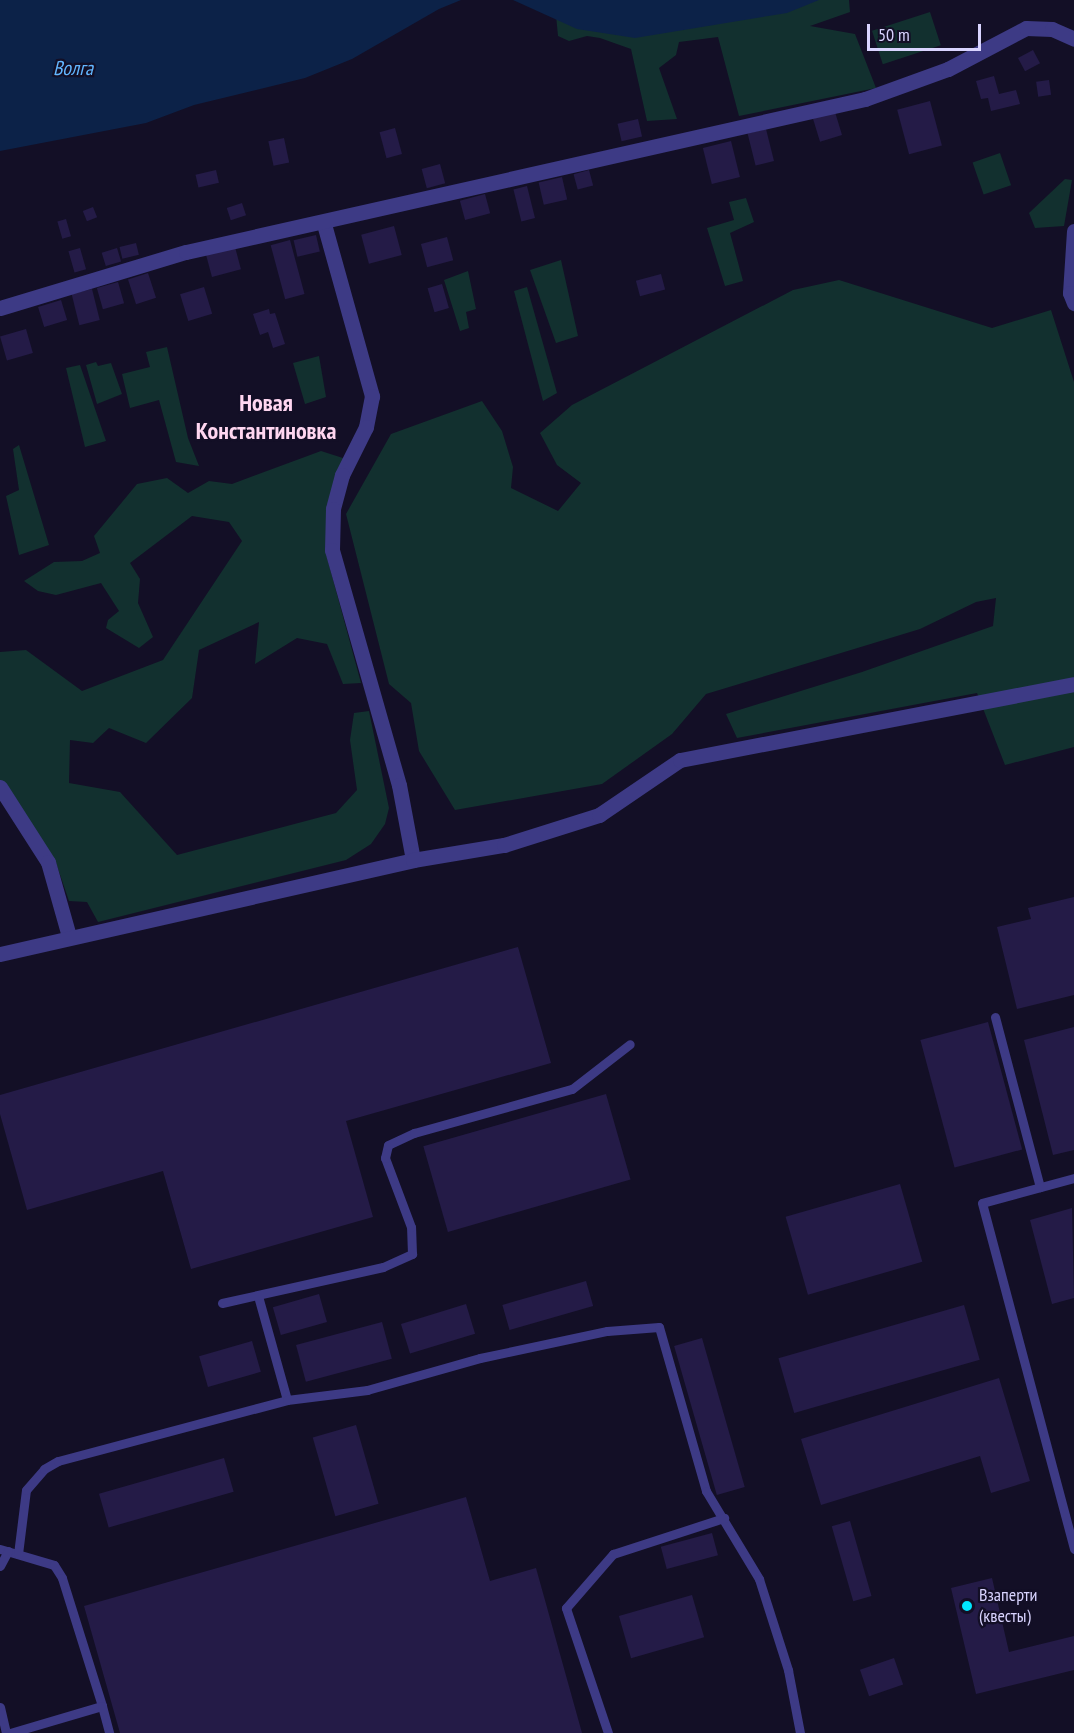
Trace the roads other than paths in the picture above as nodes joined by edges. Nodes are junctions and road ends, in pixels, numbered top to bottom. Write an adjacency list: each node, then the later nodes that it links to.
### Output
1 (1074, 39): 2 (street)
2 (324, 224): 5 (street); 8 (street)
3 (1074, 231): 4 (street)
4 (1074, 303)
5 (0, 308)
6 (1074, 684): 8 (street)
7 (0, 787): 9 (street)
8 (413, 860): 9 (street)
9 (69, 936): 10 (street)
10 (0, 954)
11 (995, 1017): 14 (lane)
12 (630, 1044): 15 (lane)
13 (1074, 1178): 14 (lane)
14 (1040, 1187): 19 (lane)
15 (258, 1296): 16 (lane); 17 (lane)
16 (222, 1303)
17 (287, 1400): 18 (lane); 21 (lane)
18 (724, 1518): 27 (lane); 28 (lane)
19 (1074, 1549)
20 (4, 1550): 21 (lane); 22 (lane)
21 (18, 1554): 23 (lane)
22 (0, 1566)
23 (102, 1706): 25 (lane); 26 (lane)
24 (0, 1707): 25 (lane)
25 (8, 1733)
26 (109, 1733)
27 (608, 1733)
28 (800, 1733)

